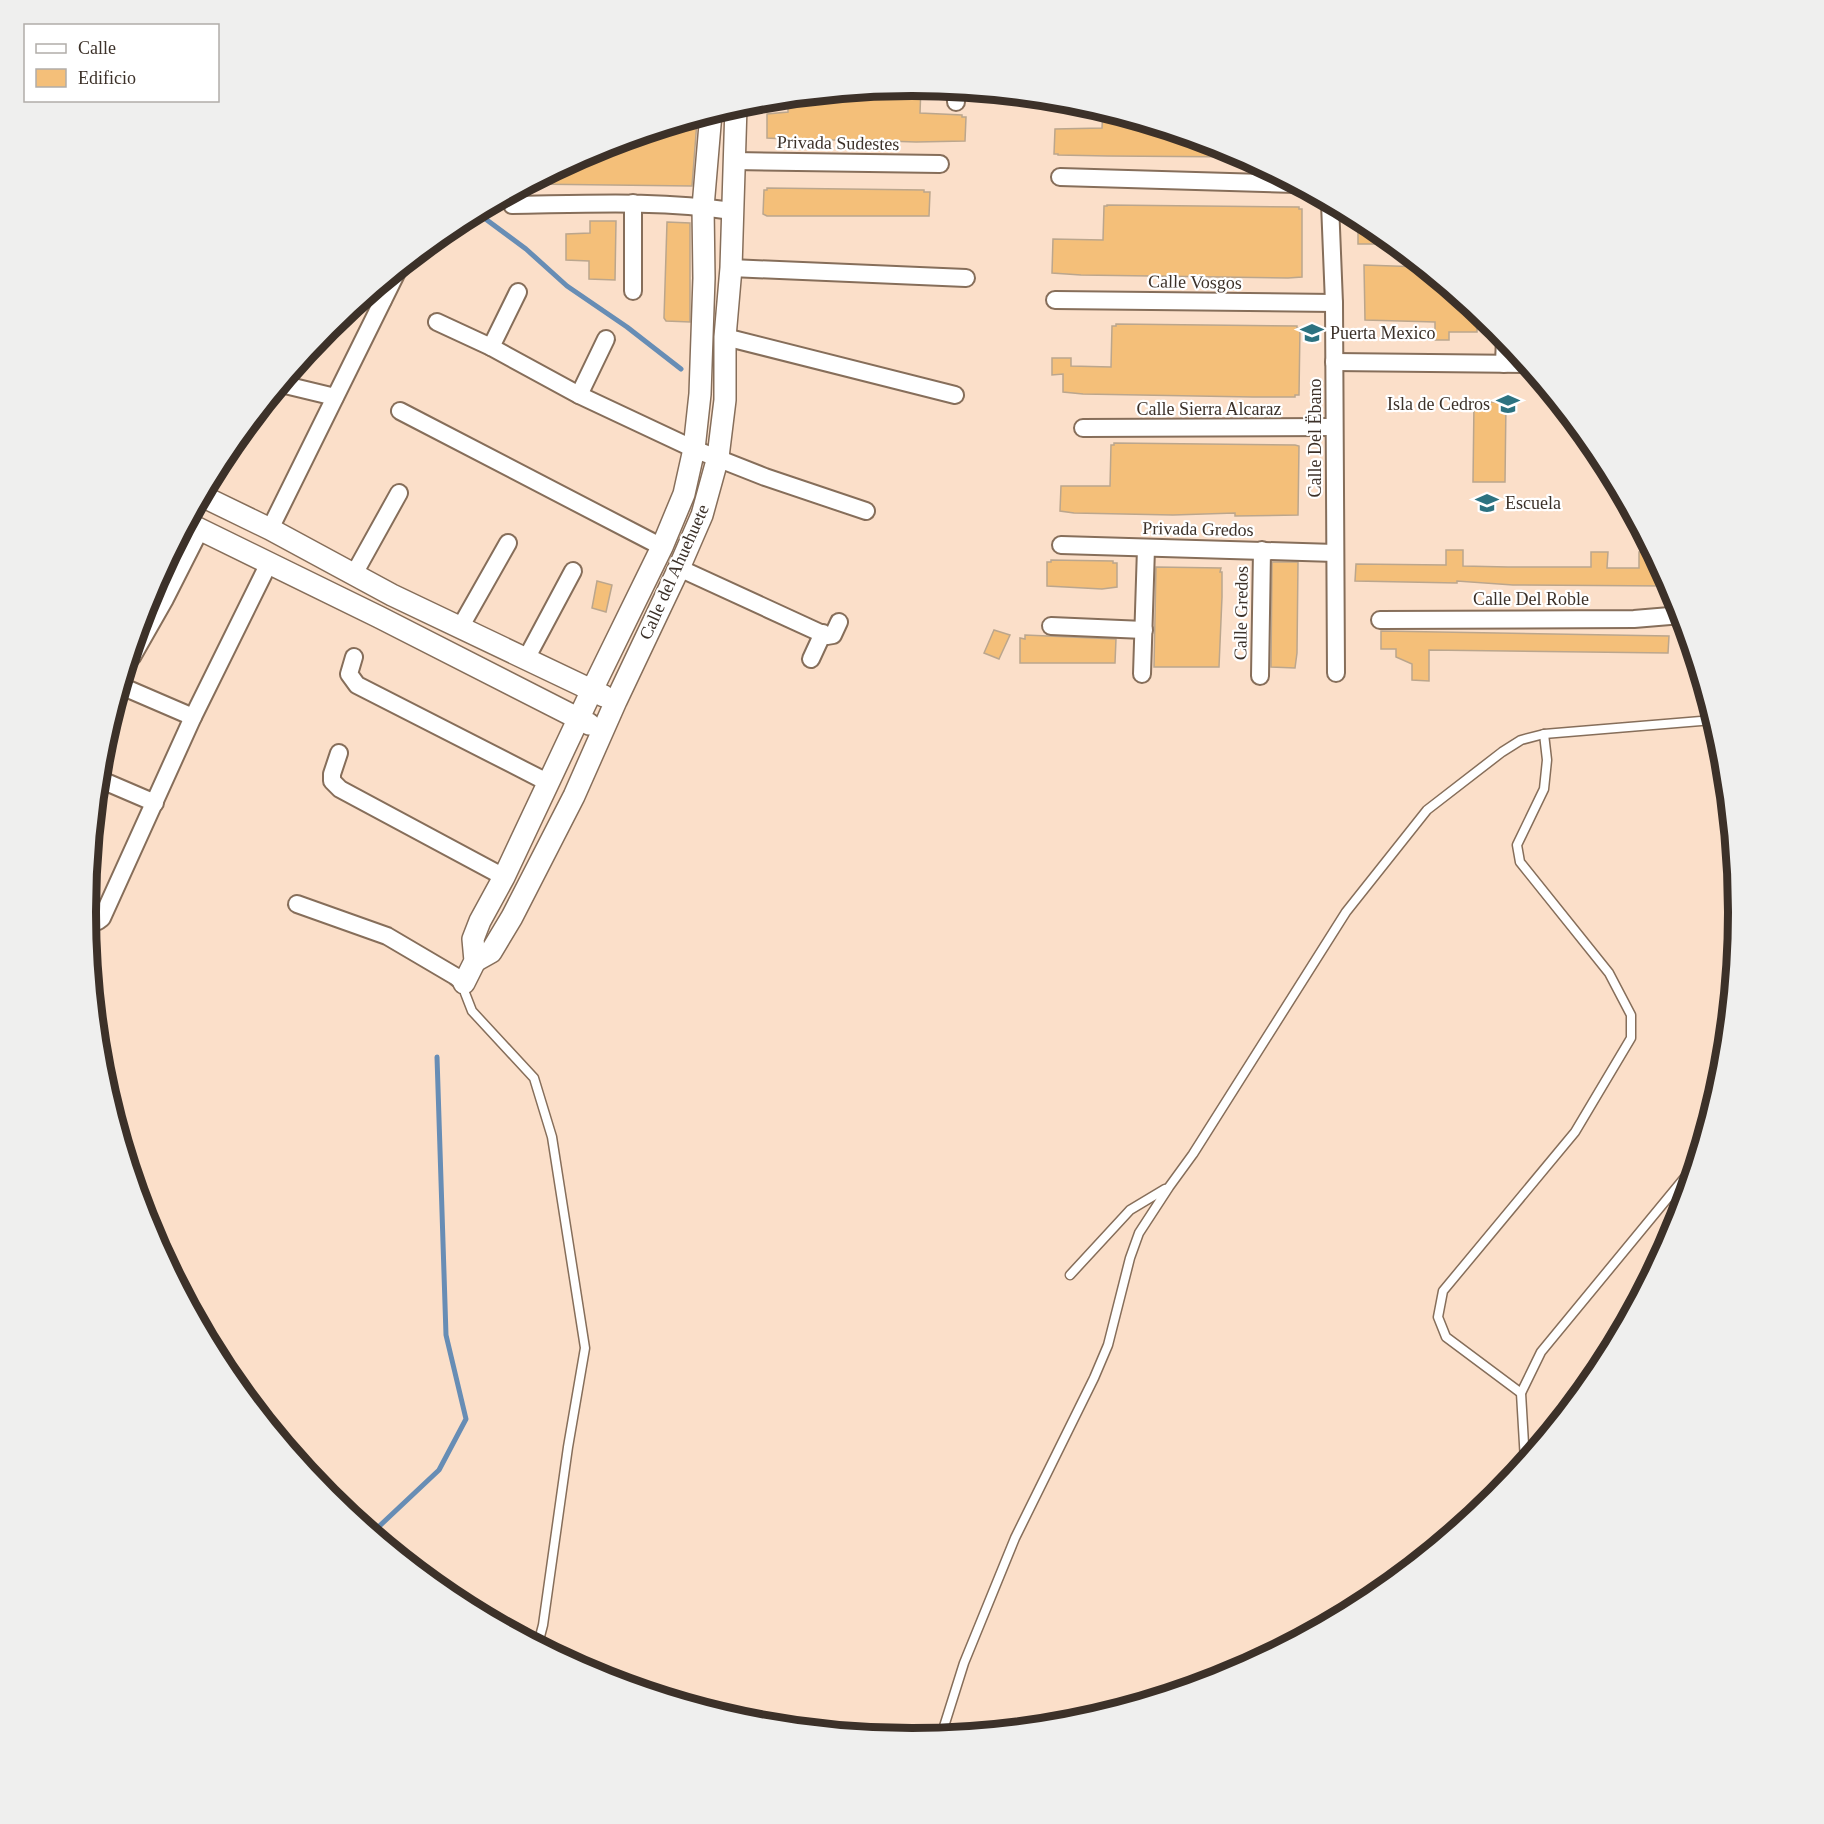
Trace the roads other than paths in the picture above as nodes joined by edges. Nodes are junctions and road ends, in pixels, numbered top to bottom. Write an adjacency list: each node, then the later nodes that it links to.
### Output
1 (736, 116): 3 (street, Calle del Ahuehuete)
2 (710, 122): 9 (street, Calle del Ahuehuete)
3 (735, 161): 4 (street, Privada Sudestes); 10 (street, Calle del Ahuehuete)
4 (940, 164)
5 (1060, 177): 6 (street)
6 (1280, 184)
7 (633, 203): 8 (street); 9 (street); 15 (street)
8 (512, 205)
9 (703, 207): 10 (street); 36 (street, Calle del Ahuehuete)
10 (732, 211): 12 (street, Calle del Ahuehuete)
11 (1330, 212): 20 (street, Calle Del Ëbano)
12 (731, 268): 13 (street); 22 (street, Calle del Ahuehuete)
13 (966, 278)
14 (391, 285): 18 (street)
15 (633, 291)
16 (518, 292): 24 (street)
17 (374, 298): 18 (street)
18 (383, 300): 32 (street)
19 (1055, 300): 20 (street, Calle Vosgos)
20 (1334, 303): 26 (street, Calle Del Ëbano)
21 (437, 322): 24 (street)
22 (725, 338): 31 (street); 37 (street, Calle del Ahuehuete)
23 (606, 339): 30 (street)
24 (491, 347): 30 (street)
25 (1504, 351): 27 (street)
26 (1334, 362): 27 (street); 34 (street, Calle Del Ëbano)
27 (1504, 364): 28 (street)
28 (1517, 364)
29 (288, 386): 32 (street)
30 (579, 395): 36 (street)
31 (955, 395)
32 (335, 397): 42 (street)
33 (400, 411): 45 (street)
34 (1334, 427): 35 (street, Calle Sierra Alcaraz); 48 (street, Calle Del Ëbano)
35 (1083, 428)
36 (694, 449): 37 (street); 45 (street, Calle del Ahuehuete)
37 (718, 457): 40 (street); 51 (street, Calle del Ahuehuete)
38 (399, 493): 53 (street)
39 (208, 499): 42 (street)
40 (866, 511)
41 (194, 526): 49 (street); 50 (street)
42 (270, 529): 53 (street)
43 (508, 543): 59 (street)
44 (1061, 545): 46 (street, Privada Gredos)
45 (662, 547): 70 (street, Calle del Ahuehuete)
46 (1146, 548): 47 (street, Privada Gredos); 61 (street)
47 (1262, 550): 48 (street, Privada Gredos); 68 (street, Calle Gredos)
48 (1335, 553): 66 (street, Calle Del Ëbano)
49 (269, 563): 55 (street); 72 (street)
50 (172, 568)
51 (680, 568): 62 (street); 71 (street, Calle del Ahuehuete)
52 (573, 571): 64 (street)
53 (354, 574): 54 (street)
54 (392, 595): 55 (street); 59 (street)
55 (379, 616): 73 (street)
56 (1672, 616): 57 (street, Calle Del Roble)
57 (1380, 620)
58 (839, 622): 62 (street)
59 (461, 626): 64 (street)
60 (1051, 626): 61 (street)
61 (1144, 630): 67 (street)
62 (823, 633): 65 (street)
63 (354, 657): 79 (street)
64 (526, 659): 70 (street)
65 (811, 659)
66 (1336, 673)
67 (1142, 674)
68 (1260, 676)
69 (128, 689): 72 (street)
70 (592, 690): 71 (street); 73 (street, Calle del Ahuehuete)
71 (616, 701): 75 (street, Calle del Ahuehuete)
72 (193, 717): 80 (street)
73 (578, 720): 75 (street); 79 (street, Calle del Ahuehuete)
74 (1705, 721): 76 (lane)
75 (603, 730): 84 (street, Calle del Ahuehuete)
76 (1544, 734): 87 (lane); 89 (lane)
77 (339, 753): 81 (street)
78 (107, 782): 80 (street)
79 (549, 783): 81 (street, Calle del Ahuehuete)
80 (155, 803): 83 (street)
81 (504, 877): 84 (street, Calle del Ahuehuete)
82 (297, 904): 85 (street)
83 (96, 920)
84 (475, 961): 85 (street, Calle del Ahuehuete)
85 (464, 983): 91 (lane)
86 (1683, 1180): 89 (lane)
87 (1168, 1187): 88 (lane); 92 (lane)
88 (1070, 1275)
89 (1521, 1393): 90 (lane)
90 (1525, 1451)
91 (539, 1638)
92 (945, 1727)

